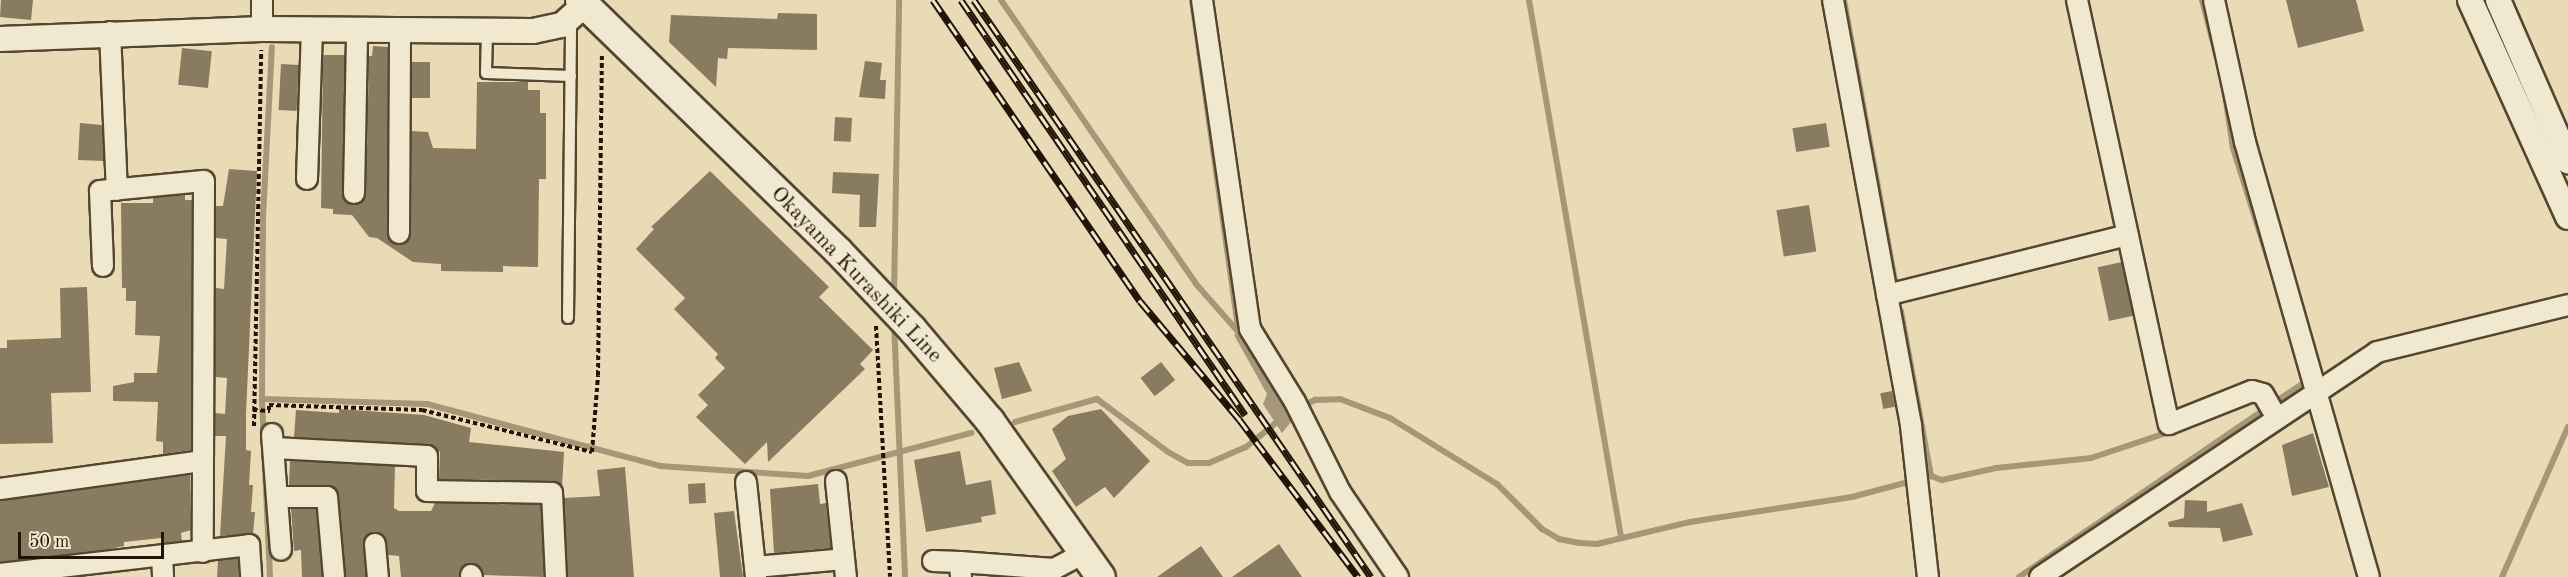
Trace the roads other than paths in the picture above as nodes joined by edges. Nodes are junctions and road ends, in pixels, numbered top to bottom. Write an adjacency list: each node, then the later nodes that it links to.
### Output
1 (262, 0): 9 (street)
2 (1202, 0): 51 (street)
3 (1833, 0): 25 (street)
4 (2077, 0): 23 (street)
5 (2214, 0): 28 (street)
6 (2470, 0): 21 (street)
7 (2498, 0): 17 (street)
8 (578, 8): 13 (street); 16 (lane); 38 (main road, Okayama Kurashiki Line)
9 (262, 29): 10 (street); 14 (street)
10 (312, 30): 11 (street); 18 (street)
11 (357, 31): 12 (street); 20 (street)
12 (400, 31): 13 (street); 22 (street)
13 (487, 31): 16 (lane)
14 (110, 32): 15 (street); 19 (street)
15 (0, 39)
16 (570, 76): 27 (lane)
17 (2568, 160)
18 (307, 179)
19 (117, 190): 24 (street); 30 (street)
20 (354, 193)
21 (2568, 217)
22 (399, 233)
23 (2128, 235): 25 (street); 29 (street)
24 (104, 266)
25 (1887, 295): 52 (street)
26 (2568, 305): 28 (street)
27 (568, 318)
28 (2313, 395): 29 (street); 54 (street)
29 (2273, 411): 53 (street)
30 (203, 461): 33 (street); 37 (street)
31 (836, 481): 41 (street)
32 (746, 482): 43 (street)
33 (0, 489)
34 (278, 497): 36 (street); 47 (street); 49 (street)
35 (375, 544): 48 (street)
36 (281, 550)
37 (203, 552): 39 (street); 46 (street)
38 (1084, 553): 42 (street); 50 (main road, Okayama Kurashiki Line)
39 (162, 556): 44 (street); 45 (street)
40 (933, 561): 42 (street)
41 (845, 568): 43 (street)
42 (961, 570)
43 (755, 572)
44 (0, 574)
45 (164, 577)
46 (251, 577)
47 (334, 577)
48 (378, 577)
49 (556, 577)
50 (1101, 577)
51 (1398, 577)
52 (1928, 577)
53 (2040, 577)
54 (2369, 577)

